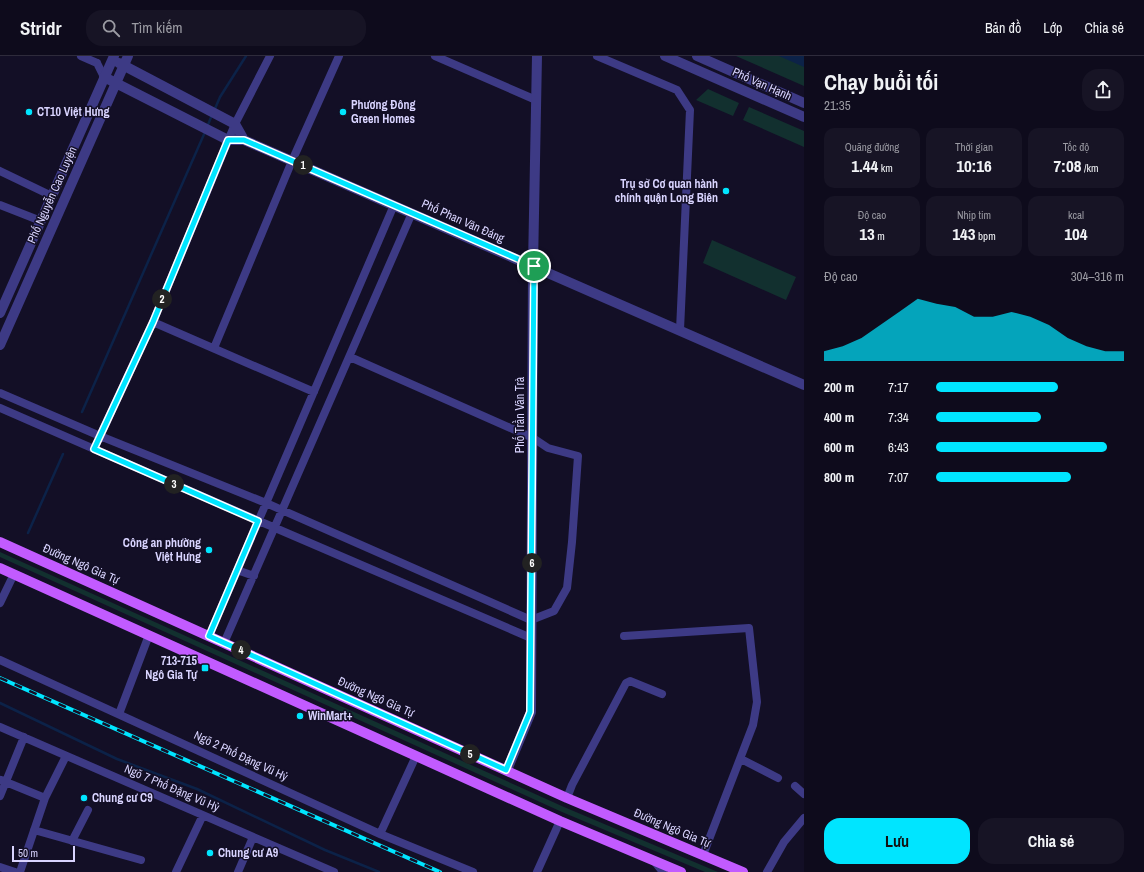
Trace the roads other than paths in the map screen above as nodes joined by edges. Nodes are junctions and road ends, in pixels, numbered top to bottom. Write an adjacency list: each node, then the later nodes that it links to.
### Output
1 (81, 56): 11 (street)
2 (270, 56): 17 (street)
3 (339, 56): 20 (street)
4 (435, 56): 14 (street)
5 (537, 56): 14 (street, Phố Trần Văn Trà)
6 (597, 56): 30 (street)
7 (665, 56): 16 (street, Phố Vạn Hạnh)
8 (698, 56): 15 (street, Phố Vạn Hạnh)
9 (113, 58): 10 (street); 11 (street); 12 (street, Phố Nguyễn Cao Luyện)
10 (126, 61): 13 (street, Phố Nguyễn Cao Luyện); 17 (street)
11 (97, 62): 12 (street)
12 (104, 77): 13 (street, Phố Phan Văn Đáng); 22 (street, Phố Nguyễn Cao Luyện)
13 (116, 84): 18 (street, Phố Phan Văn Đáng); 31 (street, Phố Nguyễn Cao Luyện)
14 (536, 100): 27 (street, Phố Trần Văn Trà)
15 (804, 103)
16 (804, 117)
17 (235, 124): 18 (street); 19 (street)
18 (228, 140): 19 (street, Phố Phan Văn Đáng); 29 (street)
19 (244, 140): 20 (street, Phố Phan Văn Đáng)
20 (292, 161): 24 (street, Phố Phan Văn Đáng); 32 (street)
21 (0, 171): 22 (street)
22 (52, 196): 26 (street, Phố Nguyễn Cao Luyện)
23 (0, 205): 26 (street)
24 (394, 205): 25 (street, Phố Phan Văn Đáng); 35 (street)
25 (412, 213): 27 (street, Phố Phan Văn Đáng); 33 (street)
26 (41, 221): 28 (street, Phố Nguyễn Cao Luyện)
27 (534, 266): 30 (street, Phố Phan Văn Đáng); 39 (street, Phố Trần Văn Trà)
28 (0, 313)
29 (153, 322): 32 (street); 38 (street)
30 (680, 330): 34 (street, Phố Phan Văn Đáng)
31 (0, 345)
32 (214, 348): 35 (street)
33 (350, 356): 39 (street); 42 (street)
34 (804, 384)
35 (314, 392): 41 (street)
36 (0, 393): 38 (street)
37 (0, 408): 40 (street)
38 (100, 436): 40 (street); 41 (street)
39 (533, 438): 51 (street, Phố Trần Văn Trà); 51 (street)
40 (94, 449): 43 (street)
41 (266, 503): 42 (street); 43 (street)
42 (282, 510): 44 (street); 51 (street)
43 (258, 521): 44 (street); 47 (street)
44 (275, 528): 49 (street); 55 (street)
45 (0, 542): 53 (main road, Đường Ngô Gia Tự)
46 (0, 568): 48 (main road)
47 (237, 570): 49 (street); 53 (street)
48 (14, 574): 50 (street); 52 (main road)
49 (254, 576): 56 (street)
50 (0, 603)
51 (531, 620): 55 (street, Phố Trần Văn Trà)
52 (149, 635): 59 (street); 63 (main road)
53 (209, 636): 56 (main road, Đường Ngô Gia Tự)
54 (624, 636): 64 (street)
55 (531, 638): 65 (street, Phố Trần Văn Trà)
56 (224, 643): 65 (main road, Đường Ngô Gia Tự)
57 (0, 660): 59 (street, Ngõ 2 Phố Đặng Vũ Hỷ)
58 (662, 694): 72 (street)
59 (119, 714): 78 (street, Ngõ 2 Phố Đặng Vũ Hỷ)
60 (0, 727): 61 (street, Ngõ 7 Phố Đặng Vũ Hỷ)
61 (24, 737): 62 (street, Ngõ 7 Phố Đặng Vũ Hỷ); 67 (street)
62 (66, 756): 71 (street); 74 (street, Ngõ 7 Phố Đặng Vũ Hỷ)
63 (416, 756): 76 (main road); 78 (street)
64 (741, 759): 66 (street); 81 (street)
65 (506, 770): 72 (main road, Đường Ngô Gia Tự)
66 (778, 778)
67 (2, 781): 70 (street); 71 (street)
68 (795, 786): 69 (street)
69 (804, 794)
70 (0, 796)
71 (45, 798): 77 (street)
72 (567, 798): 81 (main road, Đường Ngô Gia Tự)
73 (88, 810): 80 (street)
74 (203, 815): 79 (street, Ngõ 7 Phố Đặng Vũ Hỷ); 88 (street)
75 (804, 818): 96 (street)
76 (560, 821): 83 (main road); 92 (street)
77 (34, 830): 80 (street); 87 (street)
78 (380, 834): 91 (street, Ngõ 2 Phố Đặng Vũ Hỷ)
79 (253, 837): 85 (street, Ngõ 7 Phố Đặng Vũ Hỷ); 89 (street)
80 (72, 841): 82 (street)
81 (703, 855): 95 (main road, Đường Ngô Gia Tự)
82 (141, 860)
83 (654, 861): 93 (street); 94 (main road)
84 (0, 867): 86 (street)
85 (326, 870): 90 (street, Ngõ 7 Phố Đặng Vũ Hỷ)
86 (15, 872)
87 (20, 872)
88 (176, 872)
89 (238, 872)
90 (334, 872)
91 (474, 872)
92 (537, 872)
93 (663, 872)
94 (681, 872)
95 (743, 872)
96 (767, 872)

